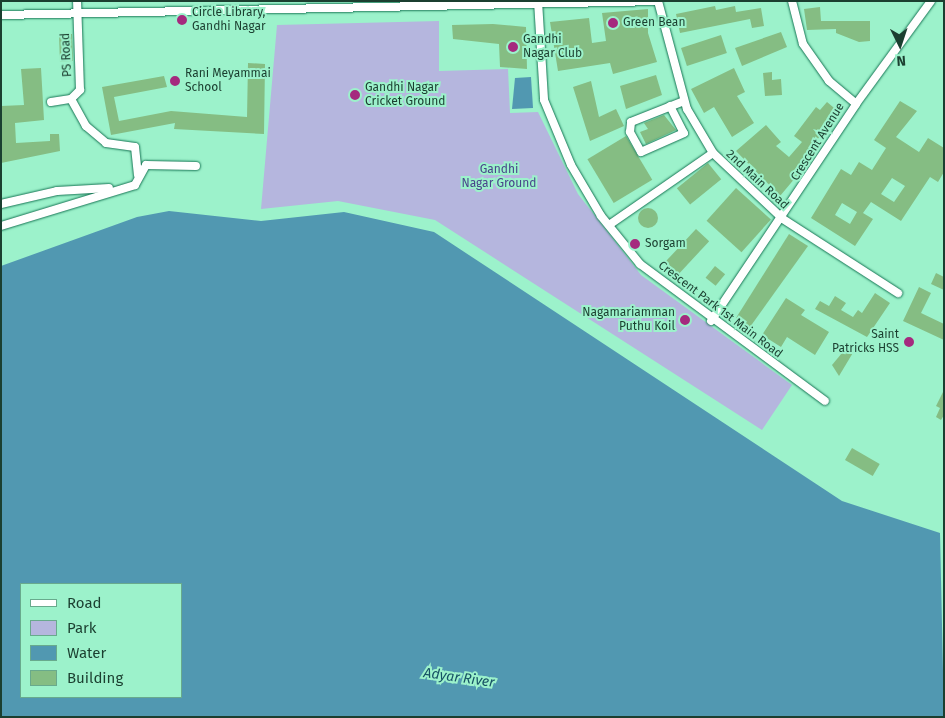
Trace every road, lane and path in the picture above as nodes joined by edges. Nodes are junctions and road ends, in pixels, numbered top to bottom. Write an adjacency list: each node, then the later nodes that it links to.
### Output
1 (77, 1): 7 (street, PS Road)
2 (658, 1): 5 (street); 9 (street, 2nd Main Road)
3 (792, 1): 11 (street)
4 (931, 1): 11 (street, Crescent Avenue)
5 (538, 3): 7 (street); 19 (street, Crescent Park 1st Main Road)
6 (1, 15): 7 (street)
7 (77, 15): 8 (street, PS Road)
8 (72, 99): 10 (street); 15 (street)
9 (684, 101): 12 (street); 13 (street, 2nd Main Road)
10 (51, 102)
11 (856, 104): 18 (street, Crescent Avenue)
12 (670, 106): 12 (street)
13 (713, 153): 18 (street, 2nd Main Road); 19 (street)
14 (196, 166): 15 (street)
15 (138, 175): 16 (street)
16 (136, 185): 17 (street); 20 (street)
17 (1, 204)
18 (783, 219): 21 (street, 2nd Main Road); 22 (street, Crescent Avenue)
19 (609, 225): 22 (street, Crescent Park 1st Main Road)
20 (1, 226)
21 (898, 293)
22 (711, 321): 23 (street, Crescent Park 1st Main Road)
23 (826, 400)

